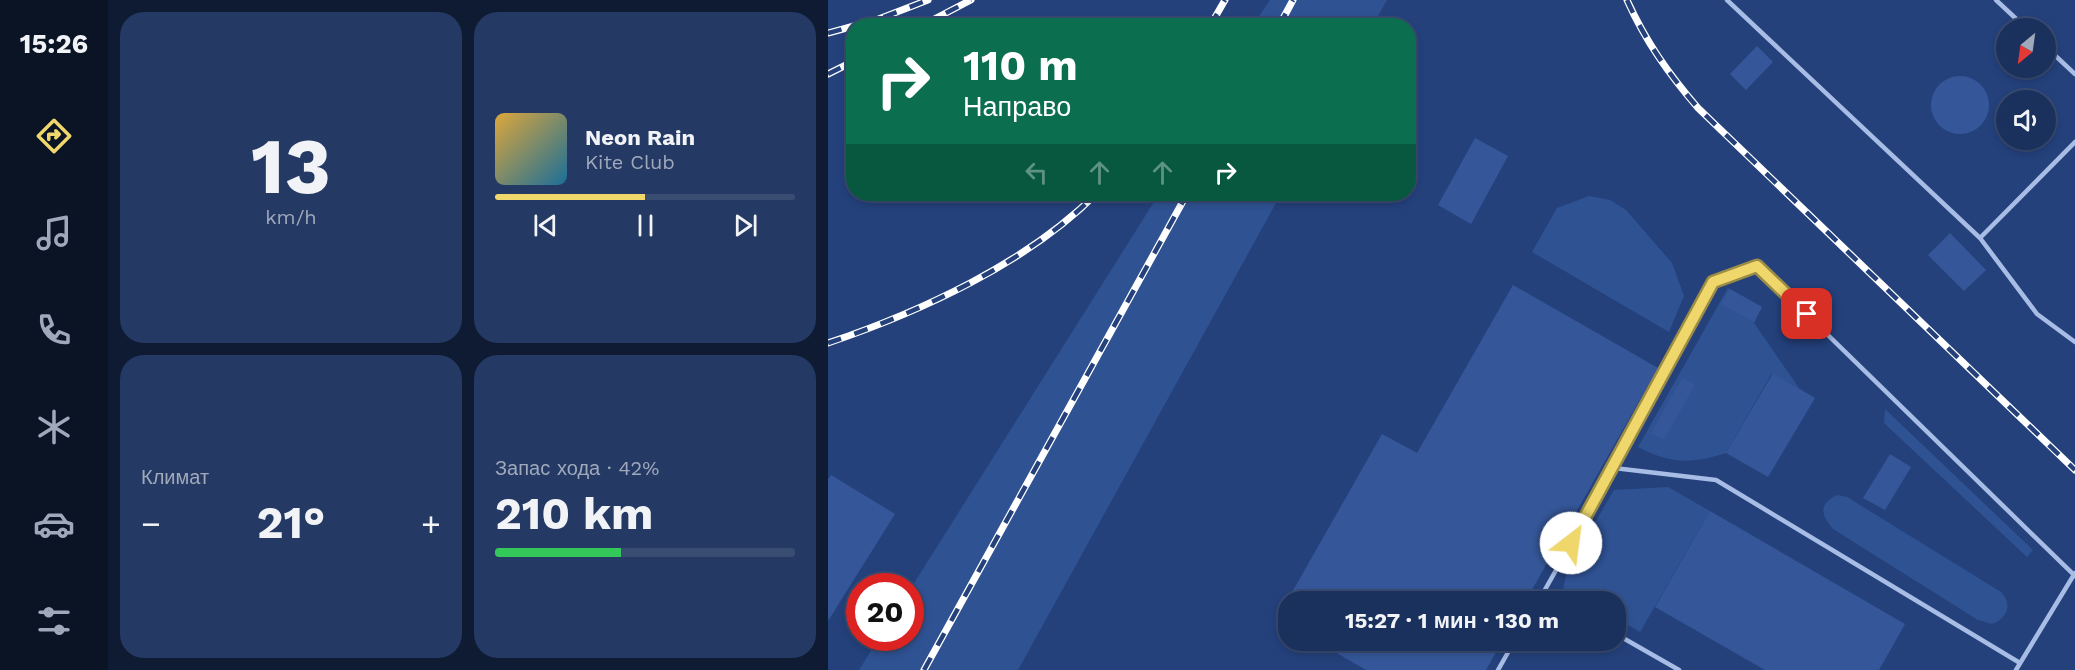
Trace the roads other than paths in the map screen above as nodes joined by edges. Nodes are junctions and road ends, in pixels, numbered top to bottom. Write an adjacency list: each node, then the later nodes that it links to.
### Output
1 (1727, 0): 7 (lane)
2 (1996, 0): 3 (lane)
3 (2015, 18)
4 (2056, 56): 5 (lane)
5 (2075, 74)
6 (2075, 142): 7 (lane)
7 (1980, 238): 8 (lane)
8 (2075, 342)
9 (1614, 468): 10 (lane); 11 (lane); 14 (lane)
10 (2074, 575): 14 (lane)
11 (1544, 591)
12 (1626, 640): 16 (lane)
13 (1509, 651): 15 (lane)
14 (2020, 663): 17 (lane)
15 (1498, 670)
16 (1679, 670)
17 (2016, 670)

